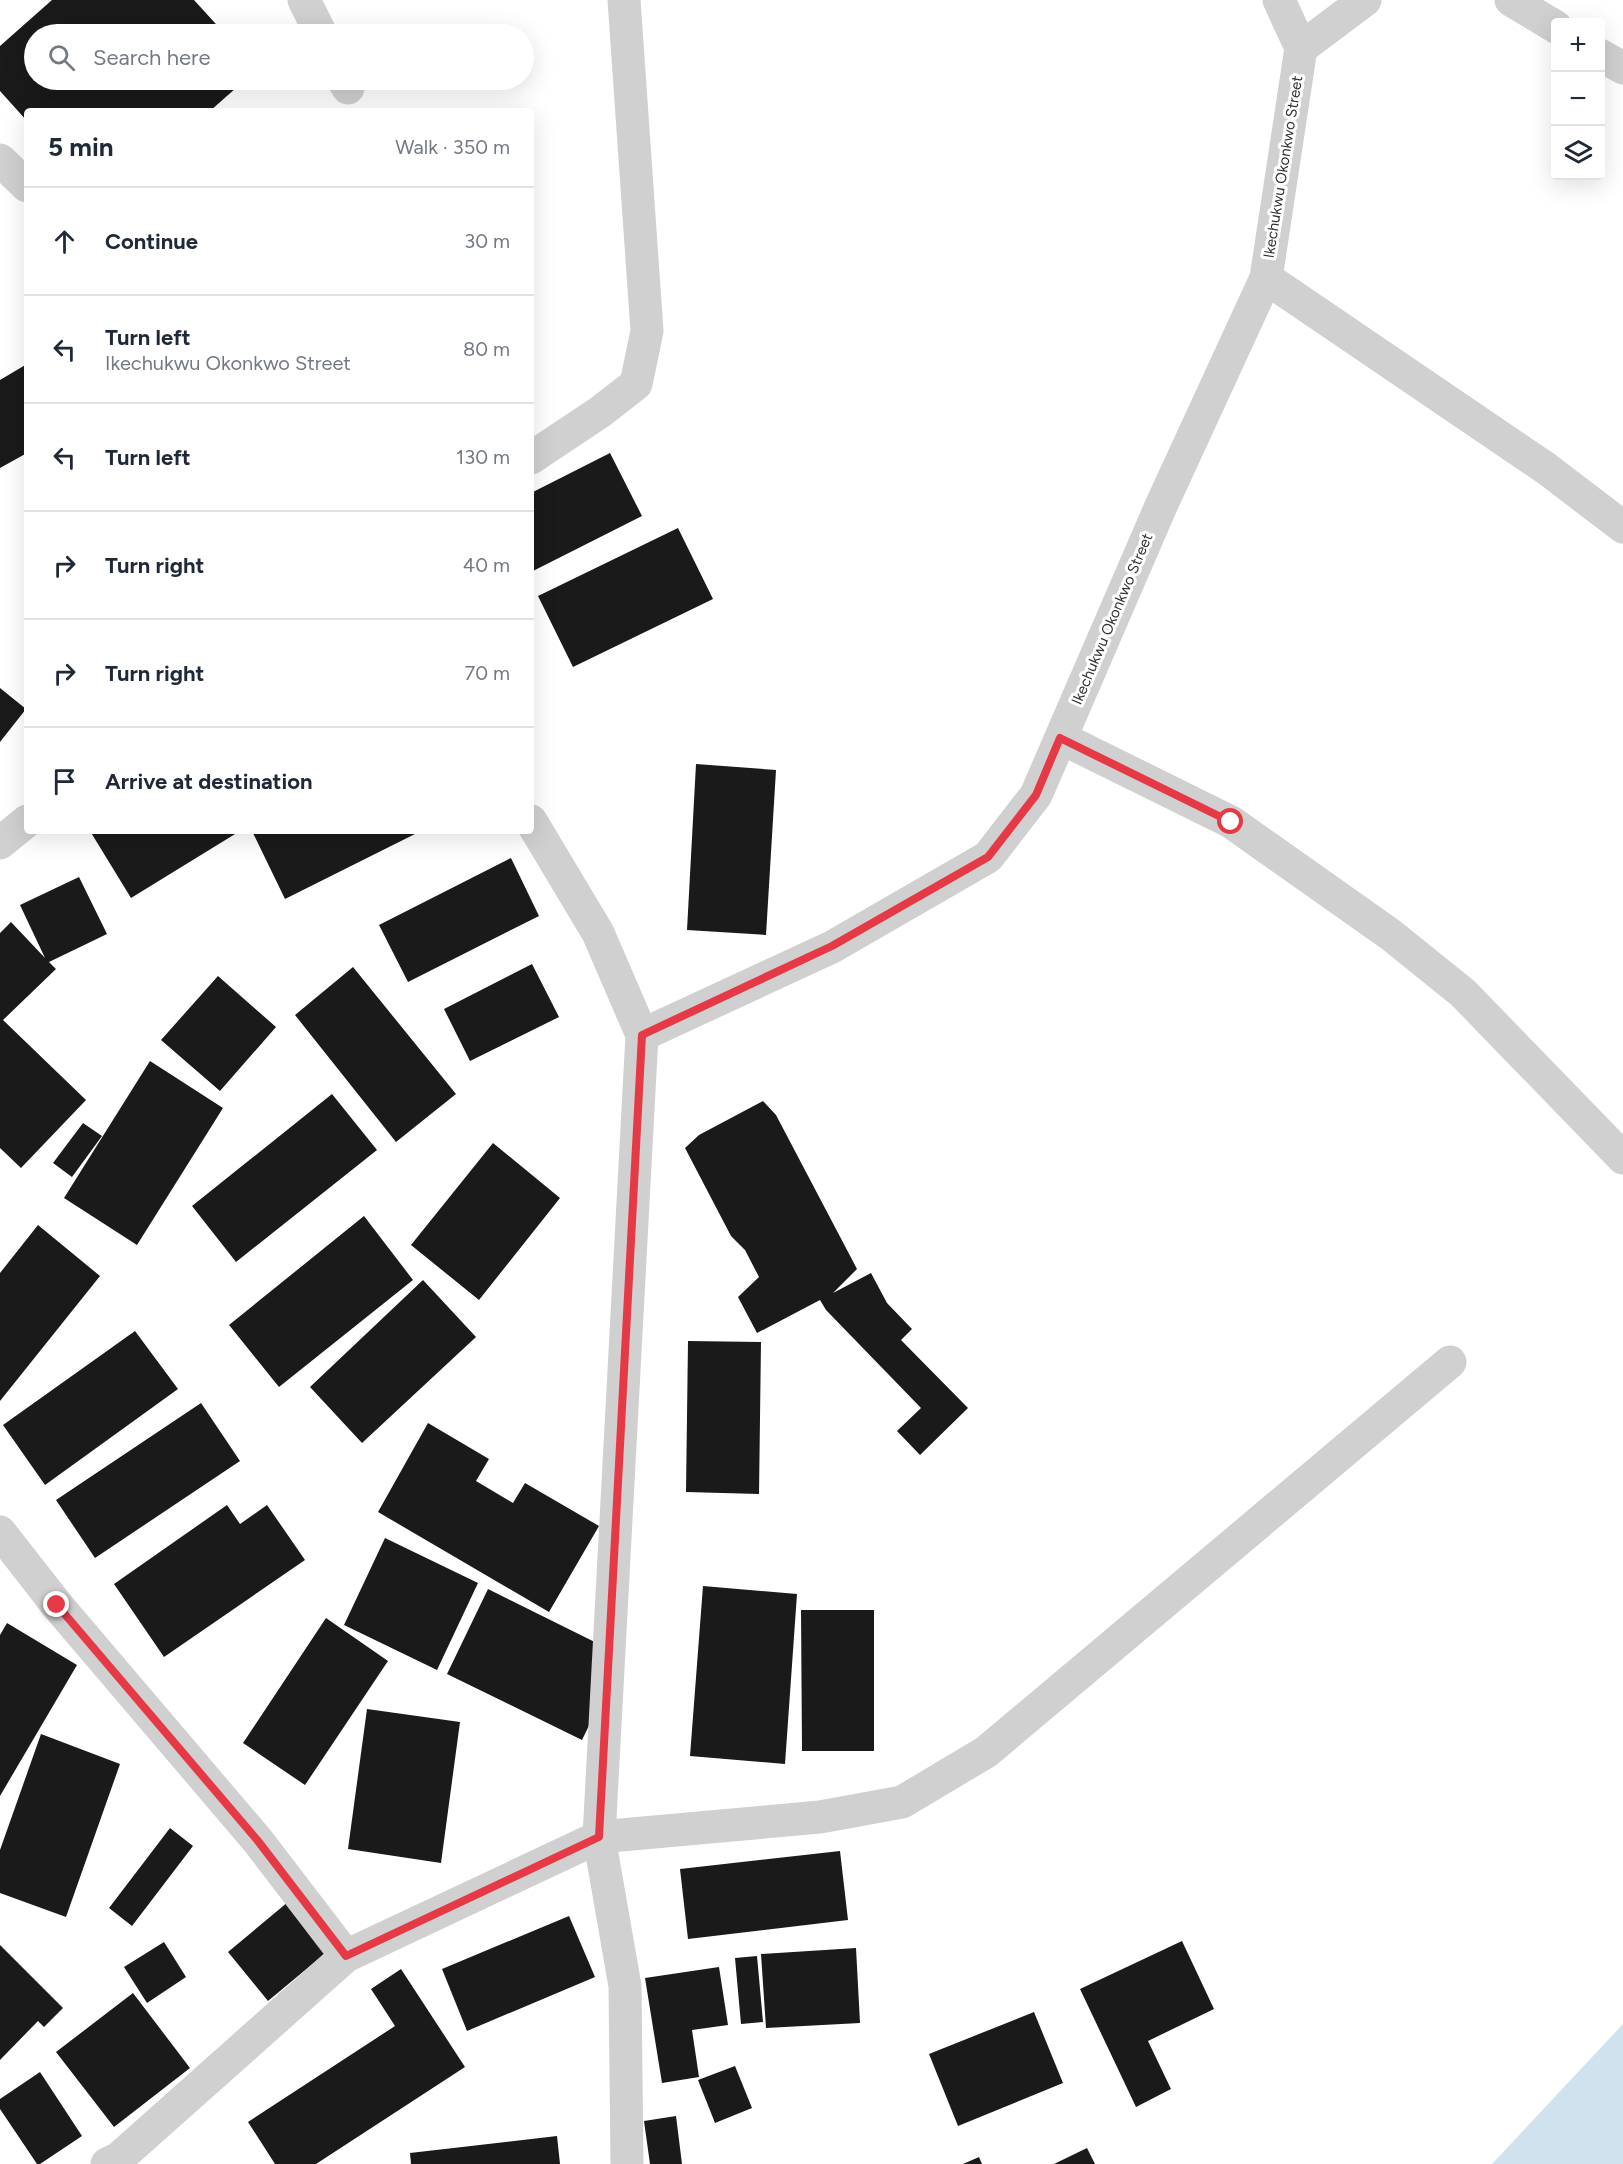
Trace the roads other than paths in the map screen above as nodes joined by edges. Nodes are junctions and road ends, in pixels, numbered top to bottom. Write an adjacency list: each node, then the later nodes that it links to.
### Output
1 (304, 0): 6 (street)
2 (624, 0): 14 (street)
3 (1279, 0): 8 (street)
4 (1365, 0): 8 (street)
5 (1511, 0): 7 (street)
6 (316, 24)
7 (1551, 24)
8 (1301, 48): 13 (street, Ikechukwu Okonkwo Street)
9 (1605, 58): 10 (street)
10 (1623, 69)
11 (0, 160): 12 (street)
12 (24, 183)
13 (1266, 278): 15 (street); 16 (street, Ikechukwu Okonkwo Street)
14 (534, 456)
15 (1623, 527)
16 (1060, 738): 20 (street, Ikechukwu Okonkwo Street); 21 (street)
17 (24, 823): 19 (street)
18 (534, 826): 20 (street)
19 (0, 843)
20 (642, 1035): 24 (street)
21 (1623, 1158)
22 (1450, 1362): 24 (street)
23 (0, 1532): 25 (street)
24 (599, 1837): 25 (street); 27 (street)
25 (346, 1956): 26 (street)
26 (107, 2164)
27 (627, 2164)

